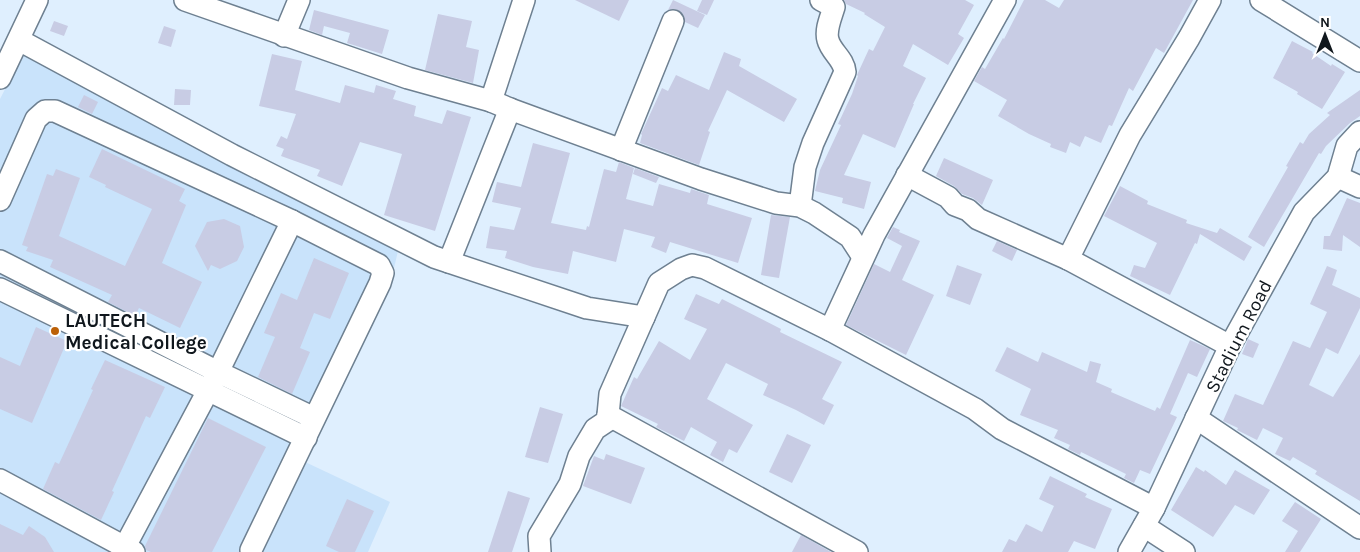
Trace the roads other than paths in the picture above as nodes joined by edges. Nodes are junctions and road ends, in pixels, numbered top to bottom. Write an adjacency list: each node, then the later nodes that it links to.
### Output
1 (37, 0): 11 (street)
2 (185, 0): 10 (street)
3 (299, 0): 10 (street)
4 (524, 0): 14 (street)
5 (821, 0): 21 (street)
6 (1005, 0): 17 (street)
7 (1210, 0): 26 (street)
8 (1261, 0): 12 (street)
9 (673, 21): 16 (street)
10 (284, 36): 14 (street)
11 (20, 40): 13 (street); 28 (street)
12 (1360, 61)
13 (0, 78)
14 (501, 105): 16 (street); 28 (street)
15 (1360, 132): 18 (street, Stadium Road)
16 (621, 150): 21 (street)
17 (907, 175): 23 (street); 26 (street)
18 (1338, 177): 19 (street); 32 (street, Stadium Road)
19 (1360, 187)
20 (0, 200): 22 (street)
21 (800, 206): 24 (street)
22 (292, 221): 33 (street); 35 (street)
23 (874, 235): 24 (street); 25 (street)
24 (850, 237): 25 (street)
25 (863, 257): 31 (street)
26 (1068, 259): 32 (street)
27 (0, 261): 33 (street)
28 (449, 262): 30 (street)
29 (0, 290): 33 (street)
30 (644, 317): 31 (street); 34 (street)
31 (830, 330): 39 (street)
32 (1230, 346): 36 (street, Stadium Road)
33 (213, 381): 35 (street); 37 (street); 41 (street)
34 (608, 415): 43 (street); 44 (street)
35 (314, 418): 37 (street)
36 (1196, 418): 39 (street, Stadium Road); 40 (street)
37 (306, 438): 42 (street)
38 (0, 480): 41 (street)
39 (1149, 517): 45 (street, Stadium Road); 46 (street)
40 (1360, 528)
41 (127, 550)
42 (252, 550)
43 (540, 552)
44 (857, 552)
45 (1129, 552)
46 (1184, 552)

